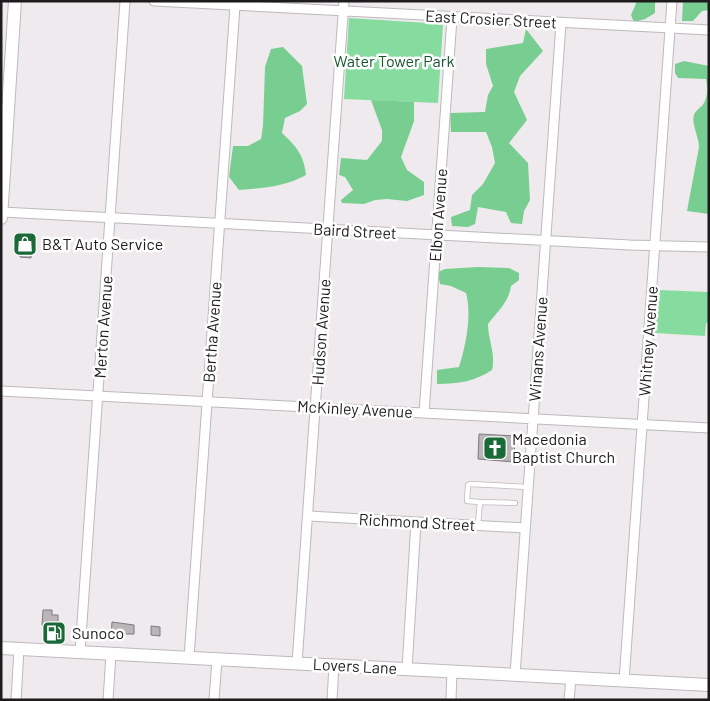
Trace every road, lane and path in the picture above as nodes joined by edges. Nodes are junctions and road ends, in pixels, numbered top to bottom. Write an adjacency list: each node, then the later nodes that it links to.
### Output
1 (15, 1): 12 (street)
2 (125, 1): 16 (street, Merton Avenue)
3 (154, 1): 6 (street, East Crosier Street)
4 (344, 1): 7 (street, Hudson Avenue)
5 (672, 1): 10 (street, Whitney Avenue)
6 (235, 6): 7 (street, East Crosier Street); 17 (street, Bertha Avenue)
7 (343, 11): 8 (street, East Crosier Street); 18 (street, Hudson Avenue)
8 (452, 18): 9 (street, East Crosier Street); 19 (street, Elbon Avenue)
9 (561, 23): 10 (street, East Crosier Street); 20 (street, Winans Avenue)
10 (670, 28): 11 (street, East Crosier Street); 21 (street, Whitney Avenue)
11 (709, 30)
12 (5, 89): 13 (street)
13 (2, 188): 14 (street)
14 (2, 212): 15 (street); 16 (street, Baird Street)
15 (1, 218)
16 (111, 218): 17 (street, Baird Street); 24 (street, Merton Avenue)
17 (220, 224): 18 (street, Baird Street); 25 (street, Bertha Avenue)
18 (328, 230): 19 (street, Baird Street); 26 (street, Hudson Avenue)
19 (436, 236): 20 (street, Baird Street); 27 (street, Elbon Avenue)
20 (546, 241): 21 (street, Baird Street); 28 (street, Winans Avenue)
21 (654, 245): 22 (street, Baird Street); 29 (street, Whitney Avenue)
22 (709, 247)
23 (1, 391): 24 (street, McKinley Avenue)
24 (98, 396): 25 (street, McKinley Avenue); 40 (street, Merton Avenue)
25 (208, 402): 26 (street, McKinley Avenue); 42 (street, Bertha Avenue)
26 (315, 407): 27 (street, McKinley Avenue); 34 (street, Hudson Avenue)
27 (424, 413): 28 (street, McKinley Avenue)
28 (532, 419): 29 (street, McKinley Avenue); 31 (street, Winans Avenue)
29 (642, 424): 30 (street, McKinley Avenue); 50 (street, Whitney Avenue)
30 (709, 428)
31 (528, 486): 32 (lane); 37 (street, Winans Avenue)
32 (480, 502): 33 (lane); 36 (lane)
33 (515, 503)
34 (309, 516): 35 (street, Richmond Street); 44 (street, Hudson Avenue)
35 (416, 522): 36 (street, Richmond Street); 46 (street)
36 (478, 525): 37 (street, Richmond Street)
37 (524, 528): 48 (street, Winans Avenue)
38 (1, 648): 39 (street, Lovers Lane)
39 (19, 648): 40 (street, Lovers Lane); 52 (street)
40 (80, 652): 41 (street, Lovers Lane)
41 (111, 654): 42 (street, Lovers Lane); 53 (street)
42 (190, 658): 43 (street, Lovers Lane)
43 (217, 660): 44 (street, Lovers Lane); 54 (street)
44 (298, 663): 45 (street, Lovers Lane)
45 (334, 665): 46 (street, Lovers Lane); 55 (street)
46 (407, 669): 47 (street, Lovers Lane)
47 (452, 671): 48 (street, Lovers Lane); 56 (street)
48 (515, 675): 49 (street, Lovers Lane)
49 (571, 678): 50 (street, Lovers Lane); 57 (street)
50 (624, 681): 51 (street, Lovers Lane)
51 (709, 685)
52 (16, 700)
53 (108, 700)
54 (214, 700)
55 (332, 700)
56 (450, 700)
57 (569, 700)

